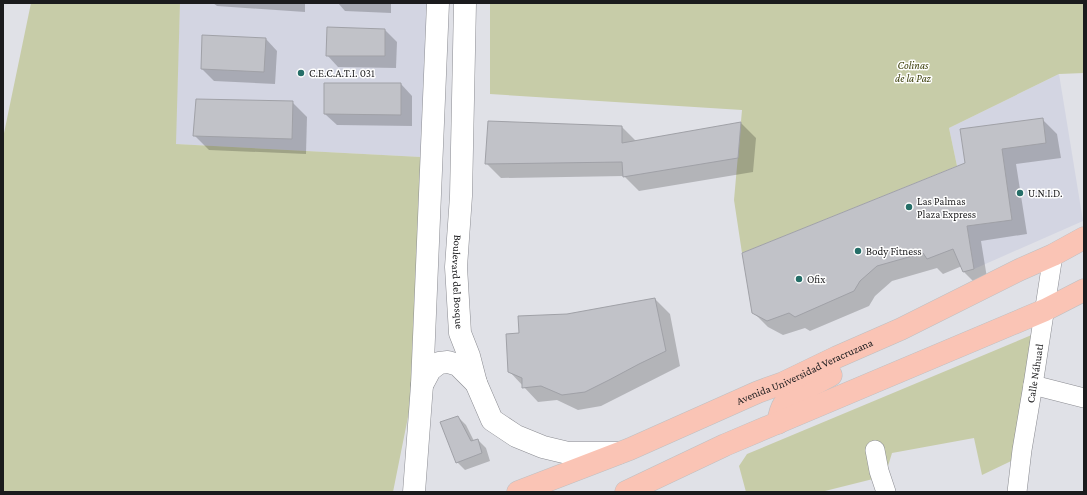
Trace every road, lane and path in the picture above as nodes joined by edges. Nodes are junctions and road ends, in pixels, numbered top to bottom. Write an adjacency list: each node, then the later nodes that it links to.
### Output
1 (438, 3): 9 (main road)
2 (465, 3): 8 (main road, Boulevard del Bosque)
3 (1084, 238): 4 (main road, Avenida Universidad Veracruzana)
4 (1053, 255): 6 (street, Calle Náhuatl); 7 (main road, Avenida Universidad Veracruzana)
5 (1084, 290): 6 (main road)
6 (1045, 310): 10 (street, Calle Náhuatl); 12 (main road)
7 (837, 357): 12 (main road); 14 (main road, Avenida Universidad Veracruzana)
8 (476, 383): 9 (main road); 14 (main road, Boulevard del Bosque)
9 (422, 385): 15 (main road)
10 (1033, 385): 11 (street); 19 (street, Calle Náhuatl)
11 (1084, 398)
12 (778, 423): 17 (main road)
13 (875, 450): 18 (street)
14 (618, 453): 16 (main road, Avenida Universidad Veracruzana)
15 (414, 492)
16 (518, 492)
17 (626, 492)
18 (886, 492)
19 (1017, 492)

